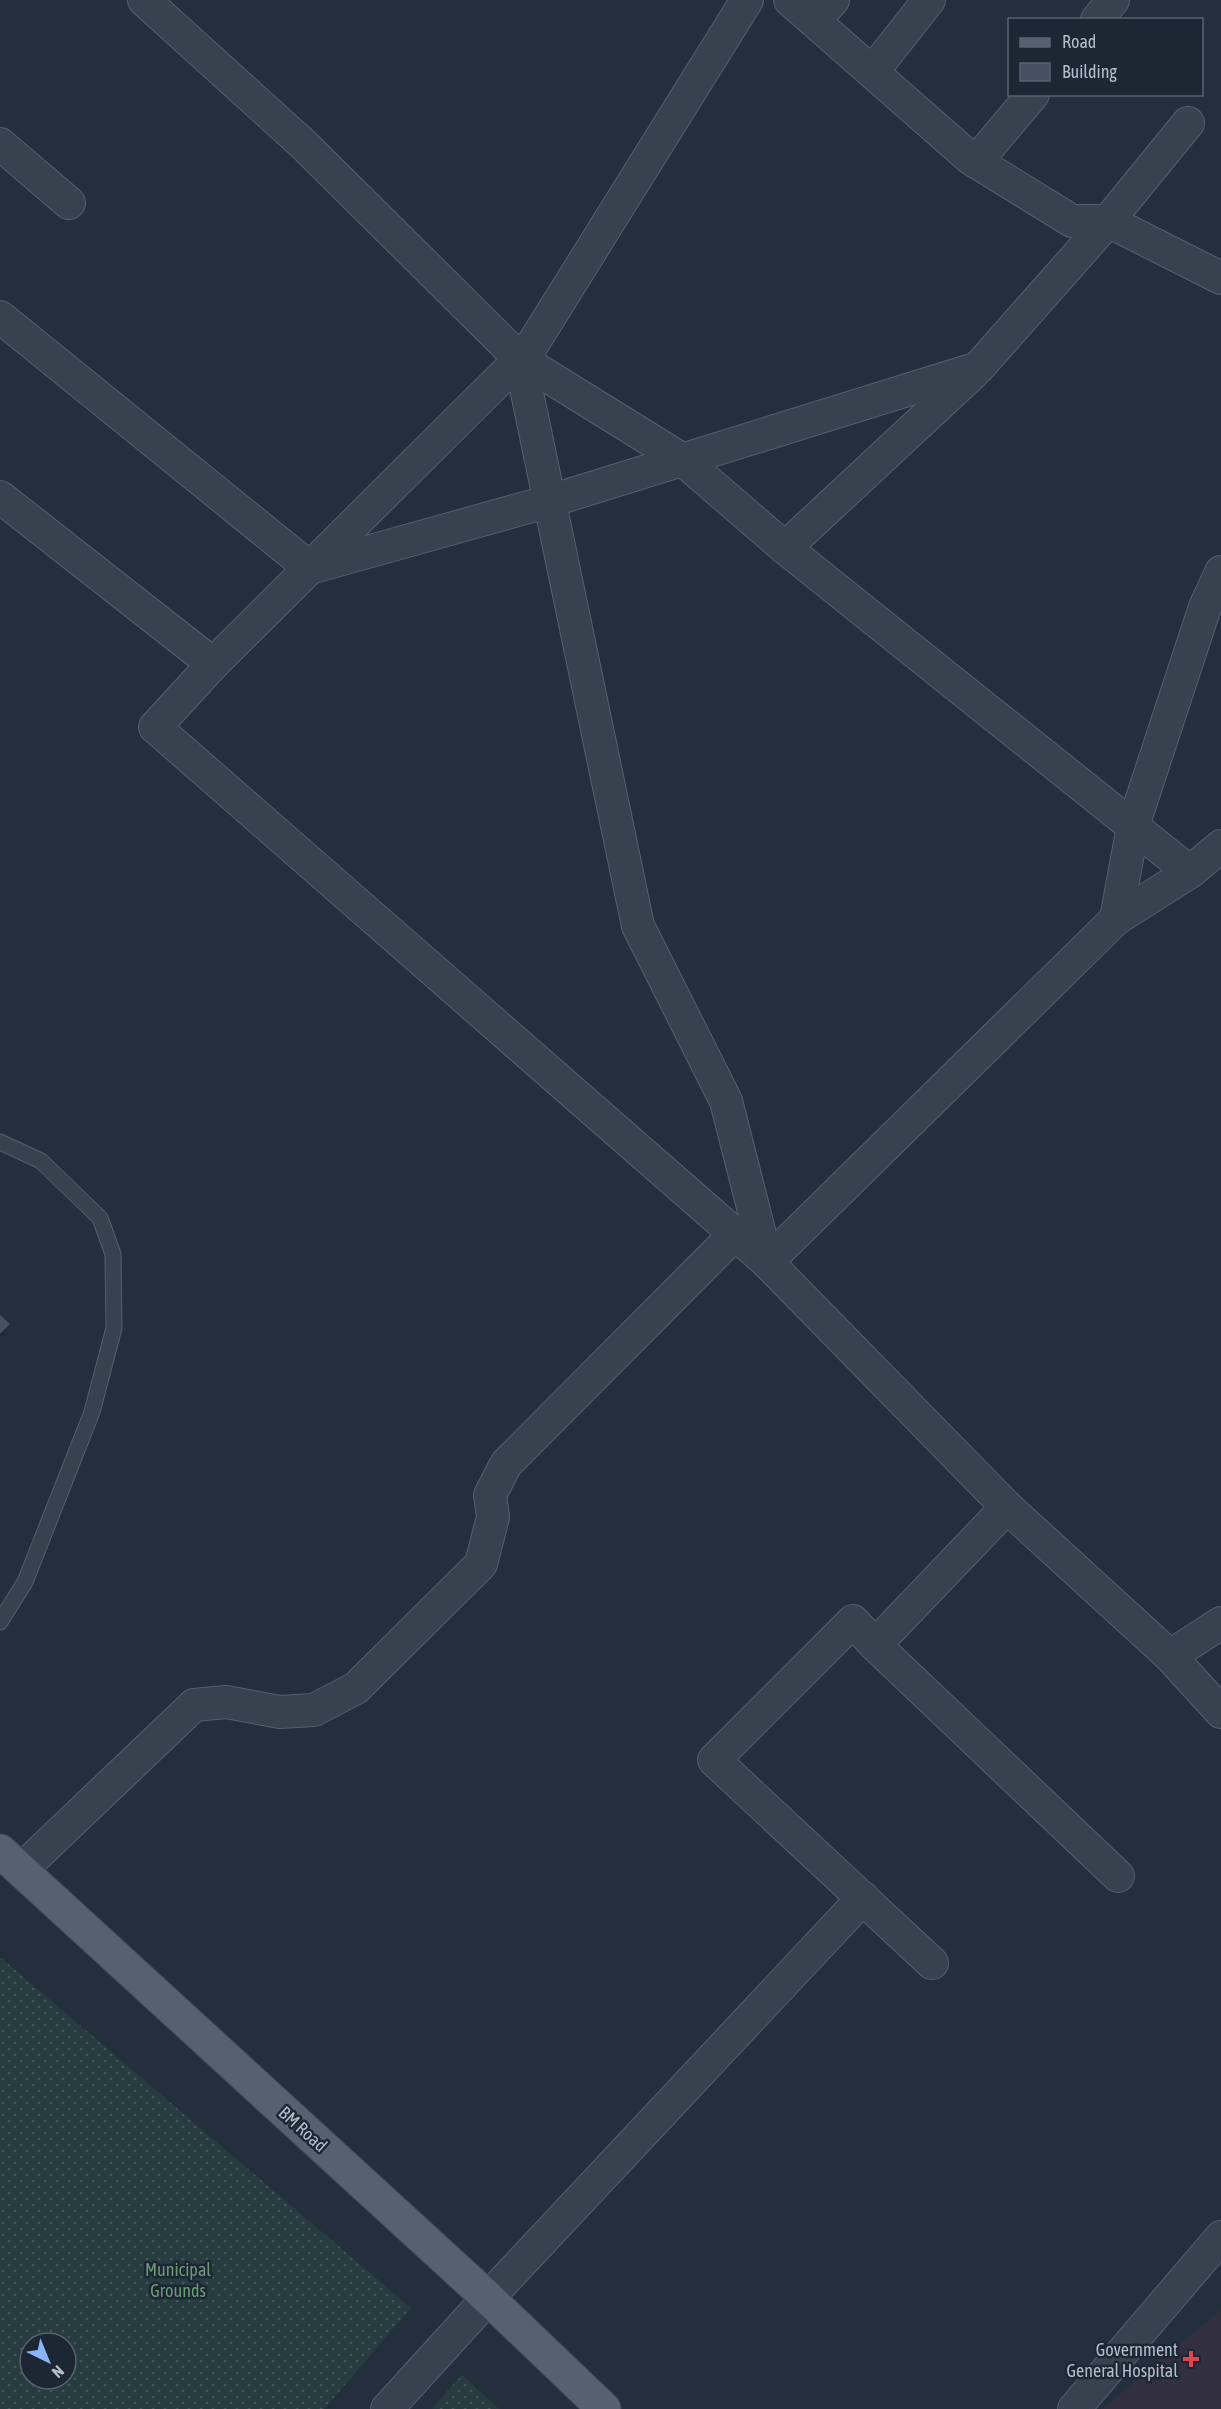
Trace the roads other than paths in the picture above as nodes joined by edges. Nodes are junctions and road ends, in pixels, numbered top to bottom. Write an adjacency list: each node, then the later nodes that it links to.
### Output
1 (144, 0): 17 (street)
2 (747, 0): 17 (street)
3 (790, 0): 6 (street)
4 (929, 0): 8 (street)
5 (1113, 0): 7 (street)
6 (824, 10): 8 (street)
7 (1099, 18)
8 (873, 70): 12 (street)
9 (1031, 96): 12 (street)
10 (1188, 123): 14 (street)
11 (0, 144): 13 (street)
12 (976, 162): 14 (street)
13 (69, 203)
14 (1108, 221): 15 (street); 18 (street)
15 (1221, 278)
16 (0, 317): 23 (street)
17 (520, 358): 19 (street); 21 (street); 23 (street)
18 (978, 368): 19 (street); 22 (street)
19 (683, 460): 21 (street); 22 (street)
20 (0, 497): 25 (street)
21 (550, 501): 23 (street); 32 (street)
22 (785, 548): 26 (street)
23 (310, 568): 25 (street)
24 (1221, 572): 26 (street)
25 (213, 664): 31 (street)
26 (1133, 826): 28 (street); 29 (street)
27 (1221, 846): 28 (street)
28 (1190, 872): 29 (street)
29 (1116, 919): 32 (street)
30 (0, 1142): 34 (lane)
31 (735, 1234): 32 (street); 39 (street)
32 (767, 1262): 33 (street)
33 (1007, 1507): 36 (street); 37 (street)
34 (0, 1622)
35 (1221, 1623): 37 (street)
36 (875, 1645): 40 (street); 41 (street)
37 (1170, 1656): 38 (street)
38 (1221, 1712)
39 (10, 1861): 44 (main road, BM Road)
40 (1118, 1876)
41 (863, 1898): 42 (street); 44 (street)
42 (932, 1963)
43 (1221, 2237): 47 (street)
44 (488, 2298): 45 (street); 46 (main road, BM Road)
45 (387, 2409)
46 (604, 2409)
47 (1074, 2409)

